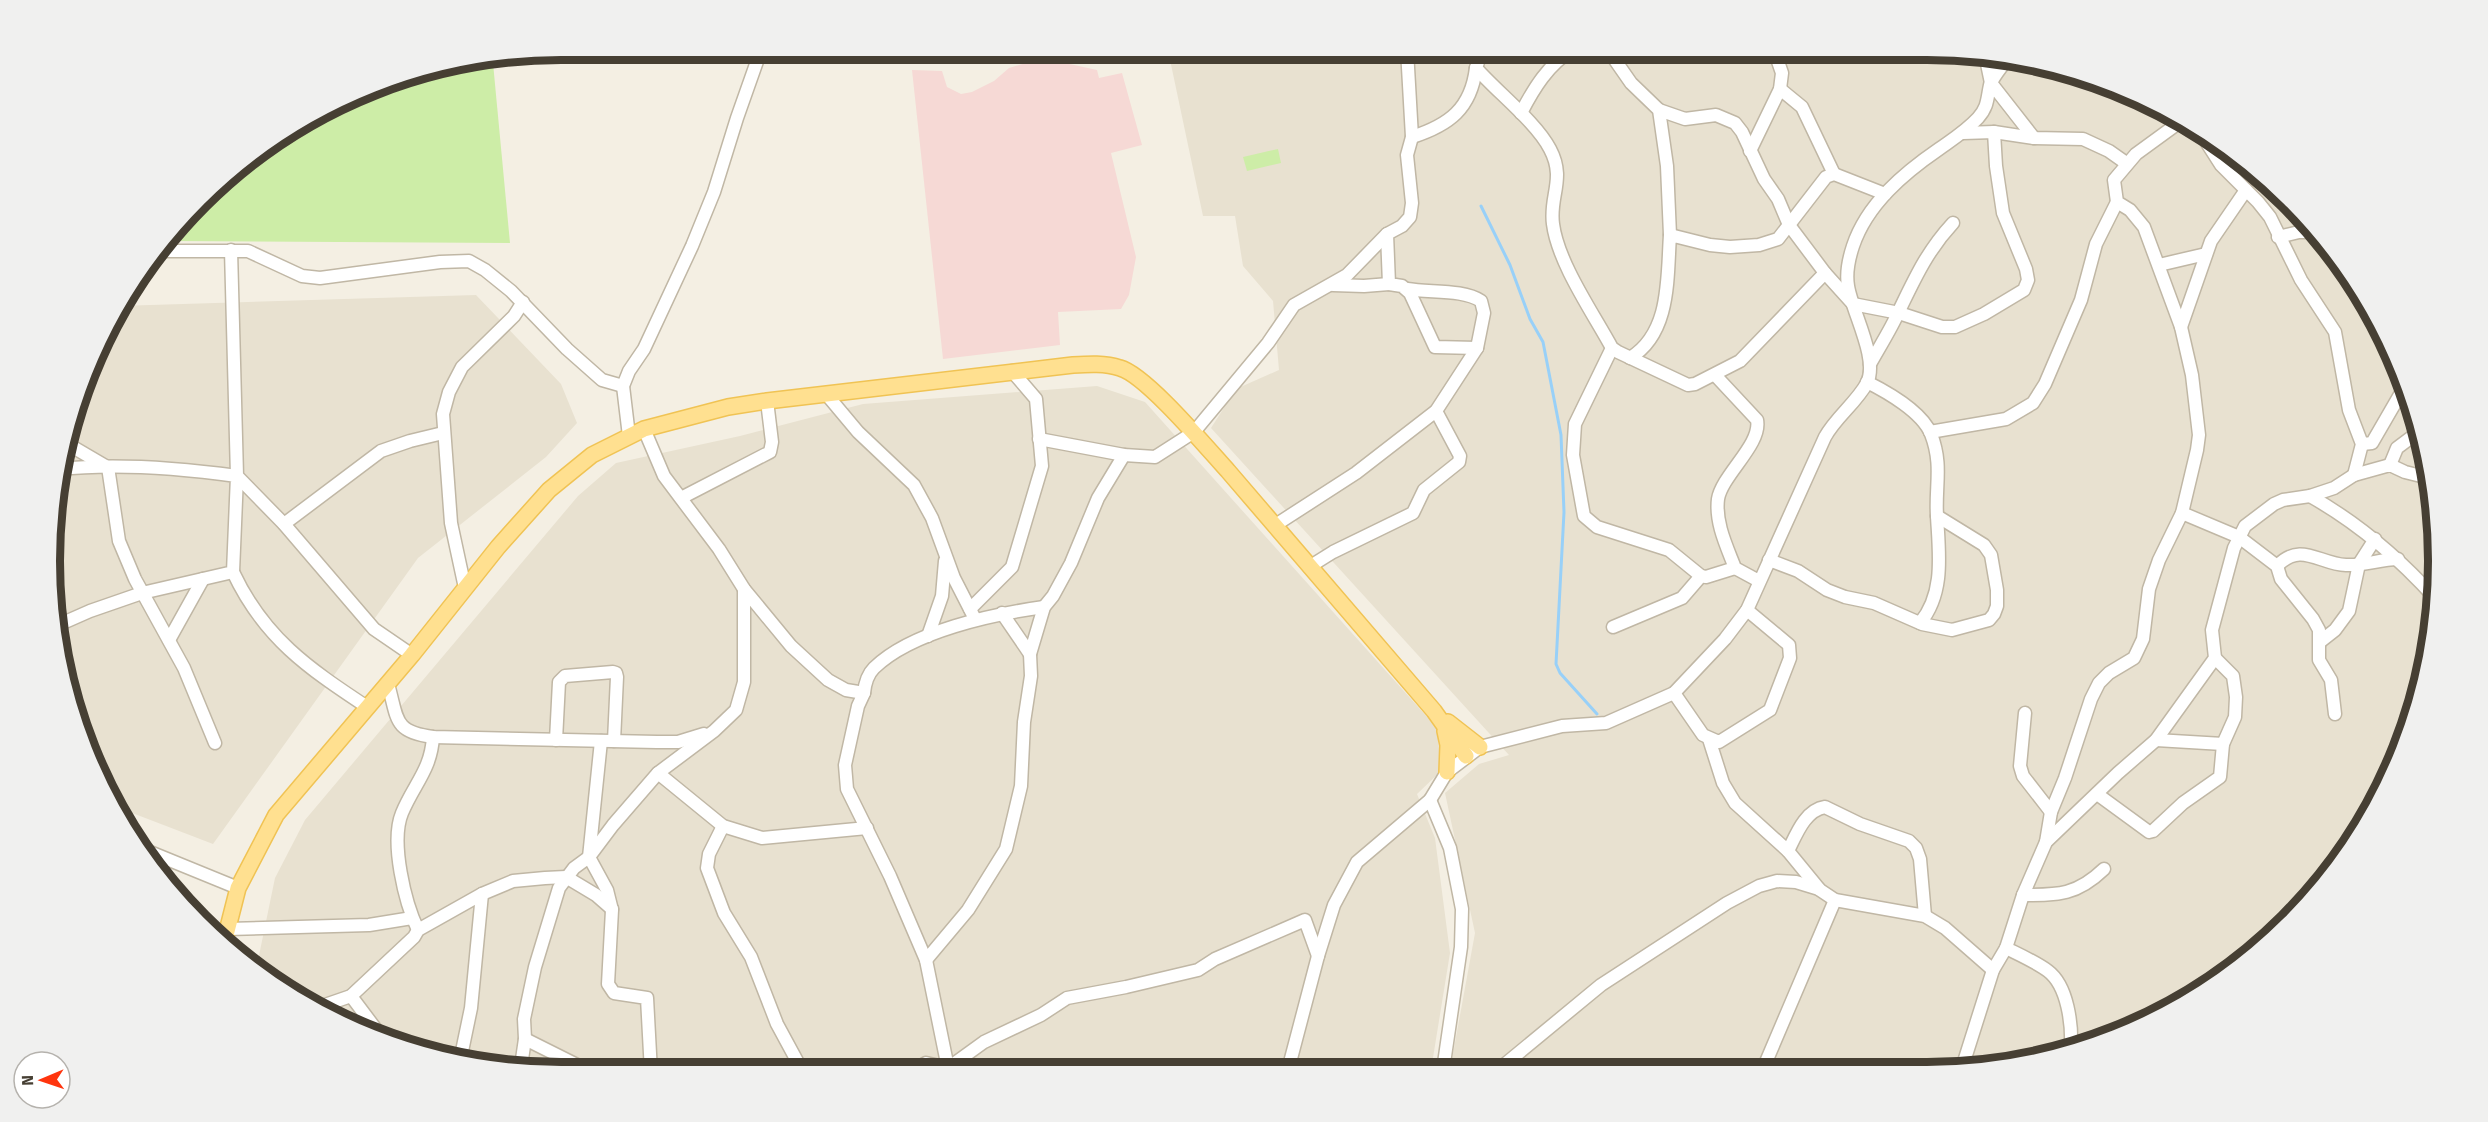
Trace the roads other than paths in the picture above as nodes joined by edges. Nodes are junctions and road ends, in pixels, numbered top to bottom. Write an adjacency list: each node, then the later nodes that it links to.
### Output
1 (757, 60): 51 (street)
2 (1408, 60): 17 (street)
3 (1479, 60): 9 (street)
4 (1557, 60): 13 (street)
5 (1615, 60): 12 (street)
6 (1777, 60): 11 (street)
7 (1987, 64): 10 (street)
8 (2002, 66): 10 (street)
9 (1476, 68): 13 (street); 17 (street)
10 (1991, 83): 16 (street); 18 (street)
11 (1780, 89): 20 (street); 22 (street)
12 (1659, 111): 20 (street); 30 (street)
13 (1521, 113): 45 (street)
14 (2174, 125): 21 (street)
15 (1994, 132): 16 (street); 18 (street); 42 (street)
16 (1963, 133): 24 (street)
17 (1412, 137): 29 (street)
18 (2034, 138): 21 (street)
19 (2209, 147): 23 (street)
20 (1750, 151): 27 (street)
21 (2126, 164): 25 (street)
22 (1834, 174): 24 (street); 27 (street)
23 (2246, 190): 31 (street); 34 (street)
24 (1885, 194): 41 (street)
25 (2117, 202): 35 (street); 58 (street)
26 (1953, 223): 42 (street)
27 (1789, 225): 30 (street); 36 (street)
28 (2305, 232): 31 (street)
29 (1387, 234): 37 (street); 38 (street)
30 (1670, 235): 46 (street)
31 (2278, 237): 63 (street)
32 (231, 250): 33 (street); 40 (street); 70 (street)
33 (168, 251)
34 (2206, 254): 35 (street); 43 (street)
35 (2159, 265): 43 (street)
36 (1825, 273): 41 (street); 49 (street)
37 (1389, 284): 38 (street); 39 (street)
38 (1333, 285): 57 (street)
39 (1407, 289): 44 (street); 44 (street)
40 (523, 302): 51 (street); 59 (street)
41 (1853, 304): 42 (street); 47 (street)
42 (1899, 313): 47 (street)
43 (2181, 327): 74 (street)
44 (1477, 348): 55 (street)
45 (1612, 348): 46 (street); 88 (street)
46 (1630, 358): 49 (street)
47 (1870, 364): 50 (street)
48 (1012, 371): 52 (main road); 57 (main road); 62 (street)
49 (1715, 375): 86 (street)
50 (1867, 382): 58 (street); 82 (street)
51 (623, 386): 60 (street)
52 (827, 395): 54 (main road); 80 (street)
53 (2399, 396): 63 (street)
54 (767, 401): 56 (main road); 73 (street)
55 (1436, 411): 77 (street); 85 (street)
56 (644, 429): 60 (main road); 73 (street)
57 (1194, 432): 65 (street); 77 (main road)
58 (1930, 432): 75 (street)
59 (443, 433): 76 (street); 91 (street)
60 (629, 436): 91 (main road)
61 (2412, 437): 66 (street)
62 (1039, 439): 65 (street); 98 (street)
63 (2362, 444): 69 (street)
64 (73, 447): 67 (street)
65 (1124, 455): 95 (street)
66 (2390, 465): 69 (street); 71 (street)
67 (108, 467): 68 (street); 70 (street); 94 (street)
68 (69, 469)
69 (2354, 475): 72 (street)
70 (237, 476): 76 (street); 87 (street)
71 (2420, 476)
72 (2310, 496): 78 (street); 79 (street)
73 (681, 498): 92 (street)
74 (2182, 513): 78 (street); 130 (street)
75 (1937, 516): 100 (street); 100 (street)
76 (284, 524): 106 (street)
77 (1274, 526): 85 (main road)
78 (2239, 537): 84 (street); 107 (street)
79 (2375, 539): 81 (street); 83 (street)
80 (945, 554): 98 (street); 102 (street)
81 (2398, 559): 83 (street); 93 (street)
82 (1769, 560): 90 (street); 100 (street)
83 (2359, 564): 84 (street); 104 (street)
84 (2277, 566): 104 (street)
85 (1309, 567): 114 (main road)
86 (1735, 568): 88 (street); 90 (street)
87 (234, 572): 89 (street); 111 (street)
88 (1701, 576): 101 (street)
89 (203, 579): 94 (street); 103 (street)
90 (1759, 581): 96 (street)
91 (465, 588): 106 (main road)
92 (744, 589): 109 (street); 115 (street)
93 (2427, 590)
94 (142, 593): 99 (street); 103 (street)
95 (1044, 607): 97 (street); 105 (street)
96 (1747, 610): 110 (street); 117 (street)
97 (1002, 613): 98 (street); 105 (street)
98 (973, 614): 102 (street)
99 (64, 623)
100 (1920, 623)
101 (1613, 627)
102 (928, 636): 109 (street)
103 (170, 640): 122 (street)
104 (2321, 641): 113 (street)
105 (1030, 654): 152 (street)
106 (412, 655): 108 (main road)
107 (2215, 658): 119 (street); 123 (street)
108 (387, 684): 111 (main road); 116 (street)
109 (864, 693): 132 (street)
110 (1674, 693): 117 (street); 124 (street)
111 (367, 707): 139 (main road)
112 (2025, 713): 130 (street)
113 (2335, 714)
114 (1438, 716): 124 (main road); 125 (main road); 126 (main road)
115 (714, 731): 121 (street); 127 (street)
116 (434, 737): 118 (street); 146 (street)
117 (1709, 739): 134 (street)
118 (556, 740): 120 (street); 121 (street)
119 (2156, 740): 123 (street); 128 (street)
120 (601, 741): 121 (street); 136 (street)
121 (614, 741)
122 (215, 743)
123 (2223, 744): 128 (street)
124 (1480, 747): 125 (street)
125 (1466, 756): 126 (street)
126 (1447, 772): 129 (street)
127 (658, 773): 131 (street); 136 (street)
128 (2097, 794): 133 (street)
129 (1430, 800): 151 (street); 168 (street)
130 (2051, 812): 133 (street)
131 (723, 826): 132 (street); 164 (street)
132 (867, 828): 152 (street)
133 (2046, 842): 142 (street)
134 (1788, 851): 140 (street); 145 (street)
135 (155, 854): 139 (street)
136 (590, 857): 138 (street); 144 (street)
137 (2104, 869): 142 (street)
138 (566, 877): 141 (street); 144 (street); 157 (street)
139 (238, 888): 148 (main road)
140 (1820, 890): 143 (street); 169 (street)
141 (482, 894): 147 (street); 159 (street)
142 (2023, 895): 150 (street)
143 (1835, 900): 145 (street); 170 (street)
144 (612, 910): 163 (street)
145 (1925, 916): 153 (street)
146 (412, 918): 147 (street); 149 (street)
147 (418, 930): 154 (street)
148 (227, 934)
149 (229, 936)
150 (2006, 948): 153 (street); 158 (street)
151 (1318, 956): 166 (street); 167 (street)
152 (926, 960): 165 (street)
153 (1993, 970): 161 (street)
154 (351, 996): 155 (street); 156 (street)
155 (328, 1004)
156 (373, 1025)
157 (525, 1040): 160 (street); 162 (street)
158 (2072, 1040)
159 (462, 1052)
160 (522, 1060)
161 (1964, 1061)
162 (568, 1062)
163 (650, 1062)
164 (798, 1062)
165 (945, 1062)
166 (958, 1062)
167 (1290, 1062)
168 (1444, 1062)
169 (1508, 1062)
170 (1766, 1062)

